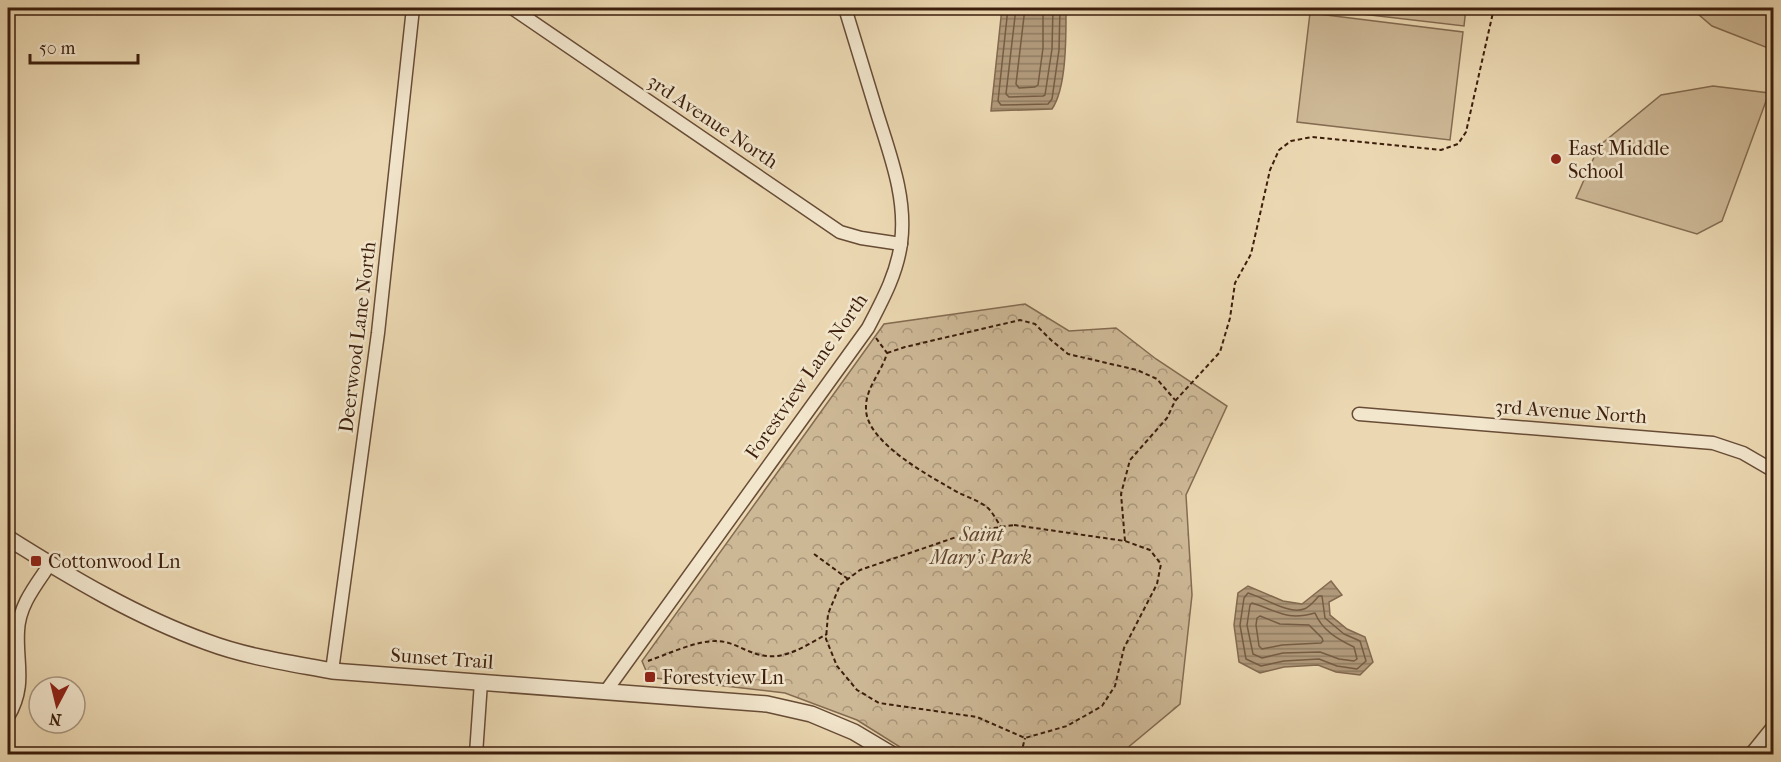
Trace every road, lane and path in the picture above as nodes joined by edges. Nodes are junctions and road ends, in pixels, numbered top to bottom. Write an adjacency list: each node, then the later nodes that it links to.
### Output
1 (413, 8): 19 (street, Deerwood Lane North)
2 (512, 8): 5 (street, 3rd Avenue North)
3 (845, 8): 5 (street, Forestview Lane North)
4 (1494, 8): 8 (path)
5 (901, 244): 6 (street, Forestview Lane North)
6 (868, 328): 7 (path); 21 (street, Forestview Lane North)
7 (887, 353): 8 (path); 11 (path)
8 (1175, 401): 13 (path)
9 (1359, 414): 10 (street, 3rd Avenue North)
10 (1773, 471)
11 (1001, 527): 13 (path); 16 (path)
12 (8, 538): 15 (street, Sunset Trail)
13 (1125, 541): 24 (path)
14 (814, 554): 16 (path)
15 (50, 564): 19 (street, Sunset Trail); 22 (street)
16 (848, 579): 17 (path)
17 (826, 634): 18 (path); 24 (path)
18 (648, 662)
19 (332, 671): 20 (street, Sunset Trail)
20 (481, 682): 21 (street, Sunset Trail); 25 (street)
21 (606, 691): 26 (street, Sunset Trail)
22 (8, 717)
23 (1773, 728): 28 (street)
24 (1025, 738): 27 (path)
25 (476, 754)
26 (891, 754)
27 (1021, 754)
28 (1753, 754)

